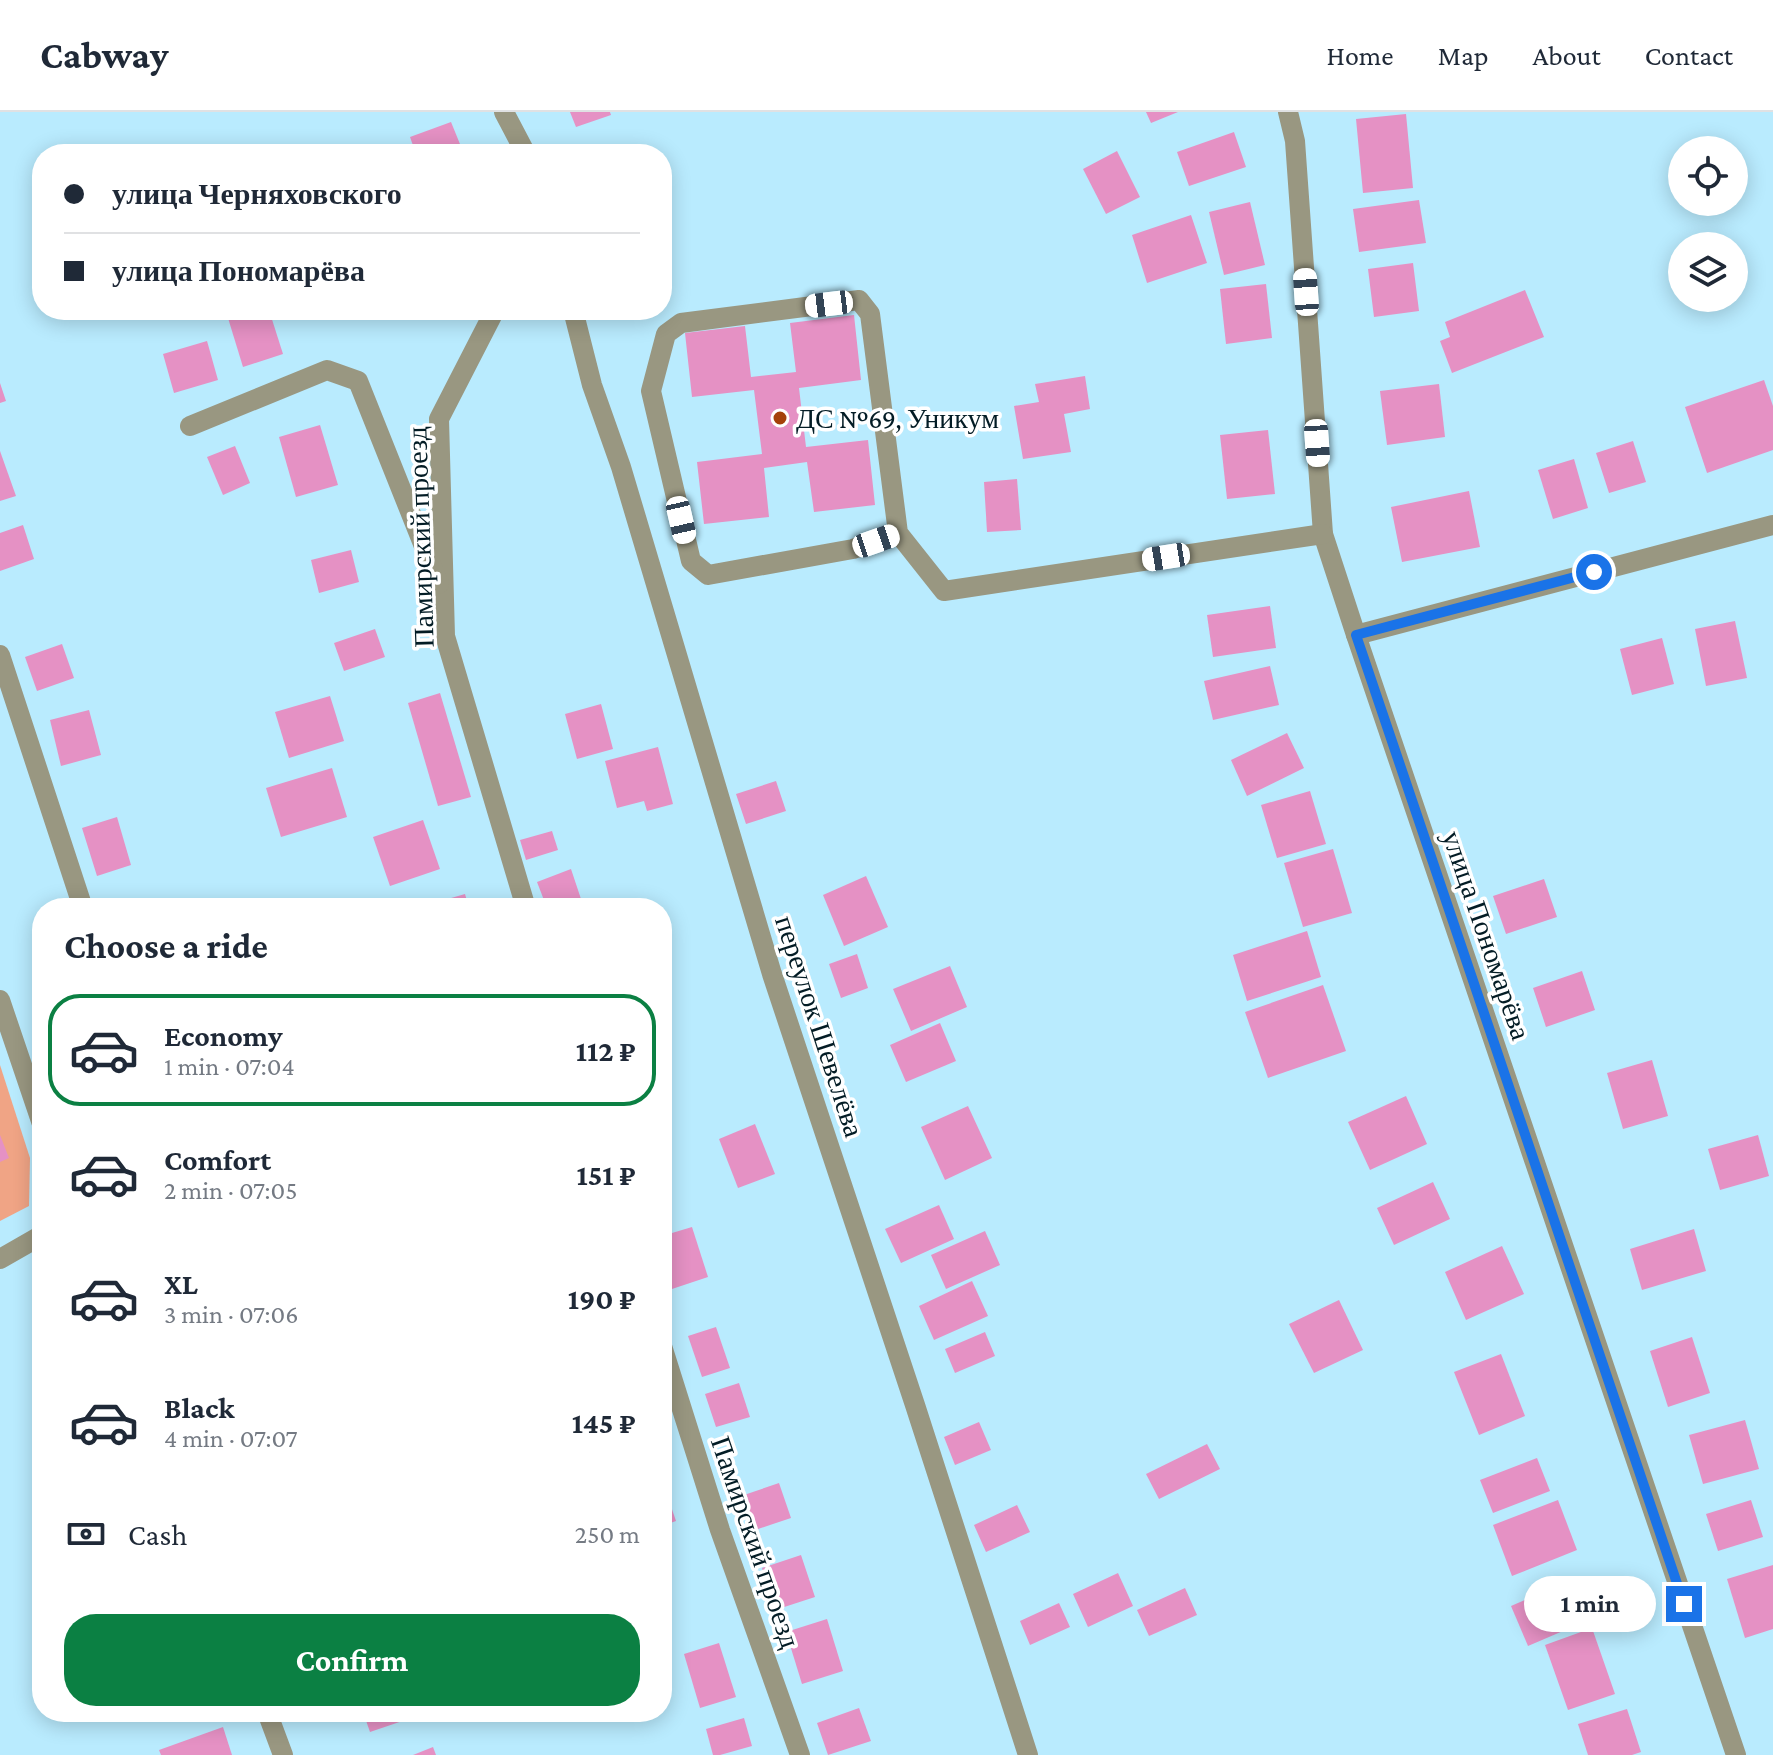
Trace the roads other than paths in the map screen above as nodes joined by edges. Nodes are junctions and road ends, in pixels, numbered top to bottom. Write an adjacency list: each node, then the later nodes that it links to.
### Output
1 (504, 112): 3 (street)
2 (1288, 112): 9 (street, улица Пономарёва)
3 (521, 144)
4 (490, 320): 10 (street, Памирский проезд)
5 (576, 320): 23 (street, переулок Шевелёва)
6 (190, 426): 10 (street)
7 (1773, 525): 11 (street)
8 (898, 533): 8 (street); 9 (street)
9 (1323, 534): 11 (street, улица Пономарёва)
10 (445, 597): 14 (street, Памирский проезд)
11 (1356, 635): 24 (street, улица Пономарёва)
12 (0, 655): 13 (street)
13 (80, 898)
14 (523, 898)
15 (0, 1000): 16 (street)
16 (32, 1094)
17 (32, 1241): 18 (street)
18 (0, 1259)
19 (672, 1378): 22 (street, Памирский проезд)
20 (271, 1722): 21 (street)
21 (283, 1755)
22 (800, 1755)
23 (1028, 1755)
24 (1736, 1755)

